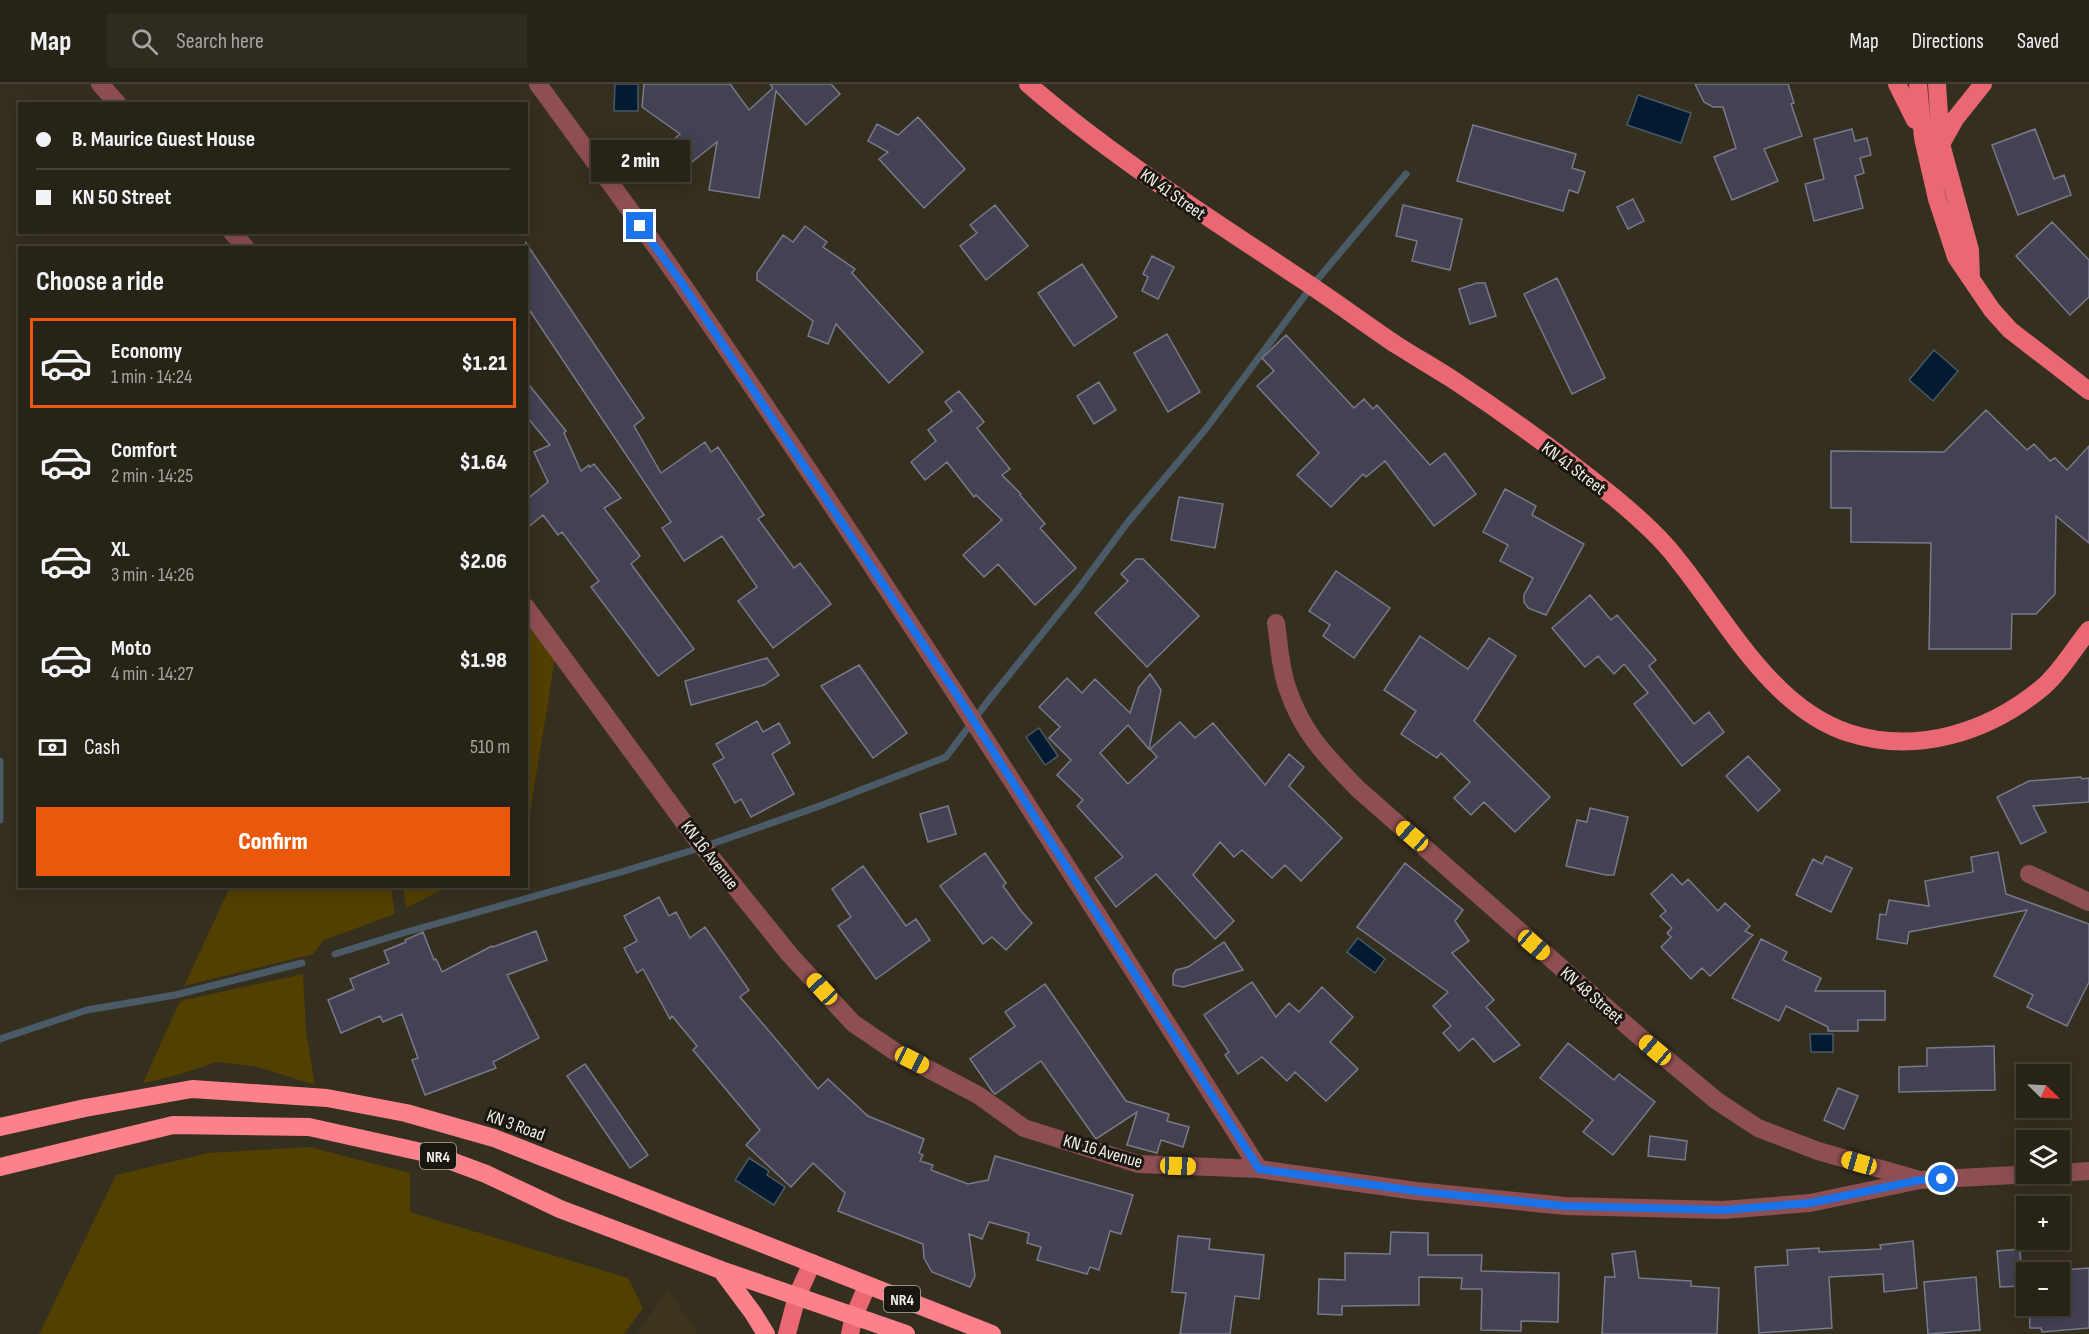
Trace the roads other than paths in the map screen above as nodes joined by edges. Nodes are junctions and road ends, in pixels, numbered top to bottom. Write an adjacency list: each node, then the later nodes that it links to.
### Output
1 (100, 84): 8 (street)
2 (538, 84): 22 (street)
3 (1028, 84): 17 (main road, KN 41 Street)
4 (1898, 84): 9 (main road)
5 (1917, 84): 9 (main road)
6 (1938, 84): 10 (main road)
7 (1983, 84): 10 (main road)
8 (116, 102)
9 (1923, 138): 13 (main road)
10 (1941, 144): 13 (main road)
11 (234, 234): 12 (street)
12 (244, 246)
13 (1971, 279): 14 (main road)
14 (2089, 391)
15 (528, 610): 22 (street, KN 16 Avenue)
16 (1276, 623): 26 (street, KN 48 Street)
17 (2089, 630)
18 (2029, 874): 19 (street)
19 (2089, 902)
20 (0, 1127): 27 (highway, KN 3 Road / NR4)
21 (0, 1167): 28 (highway, NR4)
22 (1259, 1169): 26 (street, KN 16 Avenue)
23 (2089, 1171): 24 (street)
24 (2070, 1172)
25 (2016, 1175): 26 (street, KN 16 Avenue)
26 (1920, 1180)
27 (812, 1263): 29 (highway, KN 3 Road / NR4); 30 (main road)
28 (721, 1270): 30 (highway, NR4); 33 (highway)
29 (867, 1286): 31 (main road); 35 (highway, KN 3 Road / NR4)
30 (797, 1296): 31 (highway, NR4); 34 (main road)
31 (852, 1325): 32 (highway, NR4)
32 (899, 1333)
33 (766, 1334)
34 (788, 1334)
35 (992, 1334)

